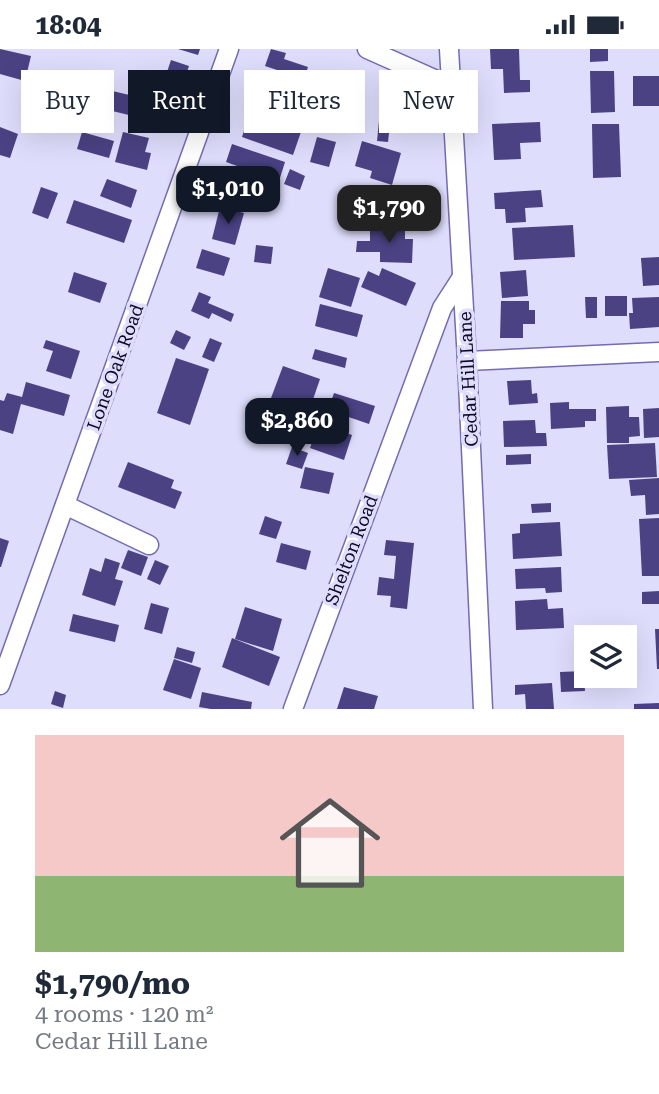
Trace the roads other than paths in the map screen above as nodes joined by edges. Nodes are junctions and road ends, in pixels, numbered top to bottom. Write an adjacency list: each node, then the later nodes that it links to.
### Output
1 (229, 49): 10 (street, Lone Oak Road)
2 (367, 49): 4 (street)
3 (449, 49): 5 (street, Cedar Hill Lane)
4 (414, 70)
5 (450, 70)
6 (453, 133): 7 (street, Cedar Hill Lane)
7 (462, 278): 9 (street, Cedar Hill Lane); 13 (street, Shelton Road)
8 (659, 352): 9 (street)
9 (467, 361): 14 (street, Cedar Hill Lane)
10 (65, 505): 11 (street); 12 (street, Lone Oak Road)
11 (149, 545)
12 (0, 685)
13 (293, 709)
14 (483, 709)

